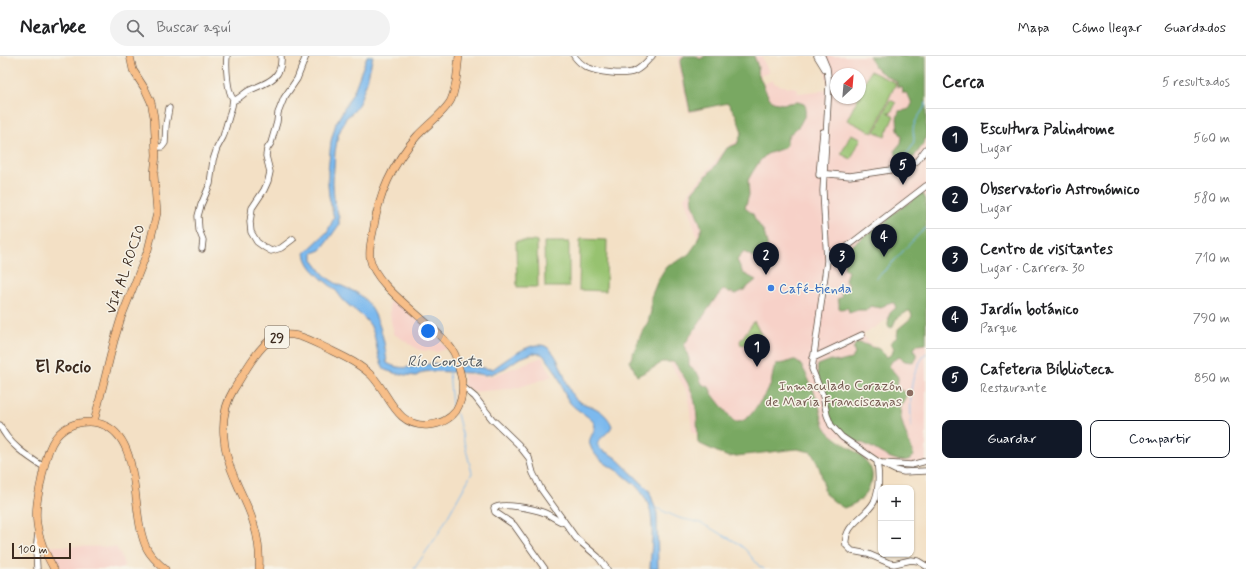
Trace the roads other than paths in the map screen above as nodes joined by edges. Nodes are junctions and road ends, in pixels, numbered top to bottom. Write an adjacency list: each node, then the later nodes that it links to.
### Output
1 (130, 56): 13 (main road, VIA AL ROCIO)
2 (227, 56): 11 (street)
3 (281, 56): 11 (street)
4 (306, 56): 17 (street)
5 (459, 56): 22 (main road, 29)
6 (574, 56): 7 (street)
7 (652, 56)
8 (817, 56): 10 (street)
9 (822, 56): 10 (street)
10 (828, 76): 15 (street)
11 (233, 100): 18 (street)
12 (169, 108): 13 (street)
13 (156, 147): 23 (main road, VIA AL ROCIO)
14 (926, 149): 15 (street)
15 (821, 173): 21 (street)
16 (926, 186): 19 (street)
17 (294, 239)
18 (202, 249)
19 (831, 259)
20 (862, 335): 21 (street)
21 (813, 358): 25 (street)
22 (463, 387): 29 (street); 35 (main road, 29)
23 (94, 422): 27 (main road); 34 (main road)
24 (0, 425): 27 (street)
25 (877, 461): 26 (street); 28 (street); 31 (street)
26 (926, 461)
27 (44, 467): 30 (main road)
28 (926, 471)
29 (565, 523): 36 (street); 37 (street)
30 (38, 534): 32 (street); 33 (main road)
31 (926, 566)
32 (37, 569)
33 (54, 569)
34 (165, 569)
35 (259, 569)
36 (545, 569)
37 (608, 569)

